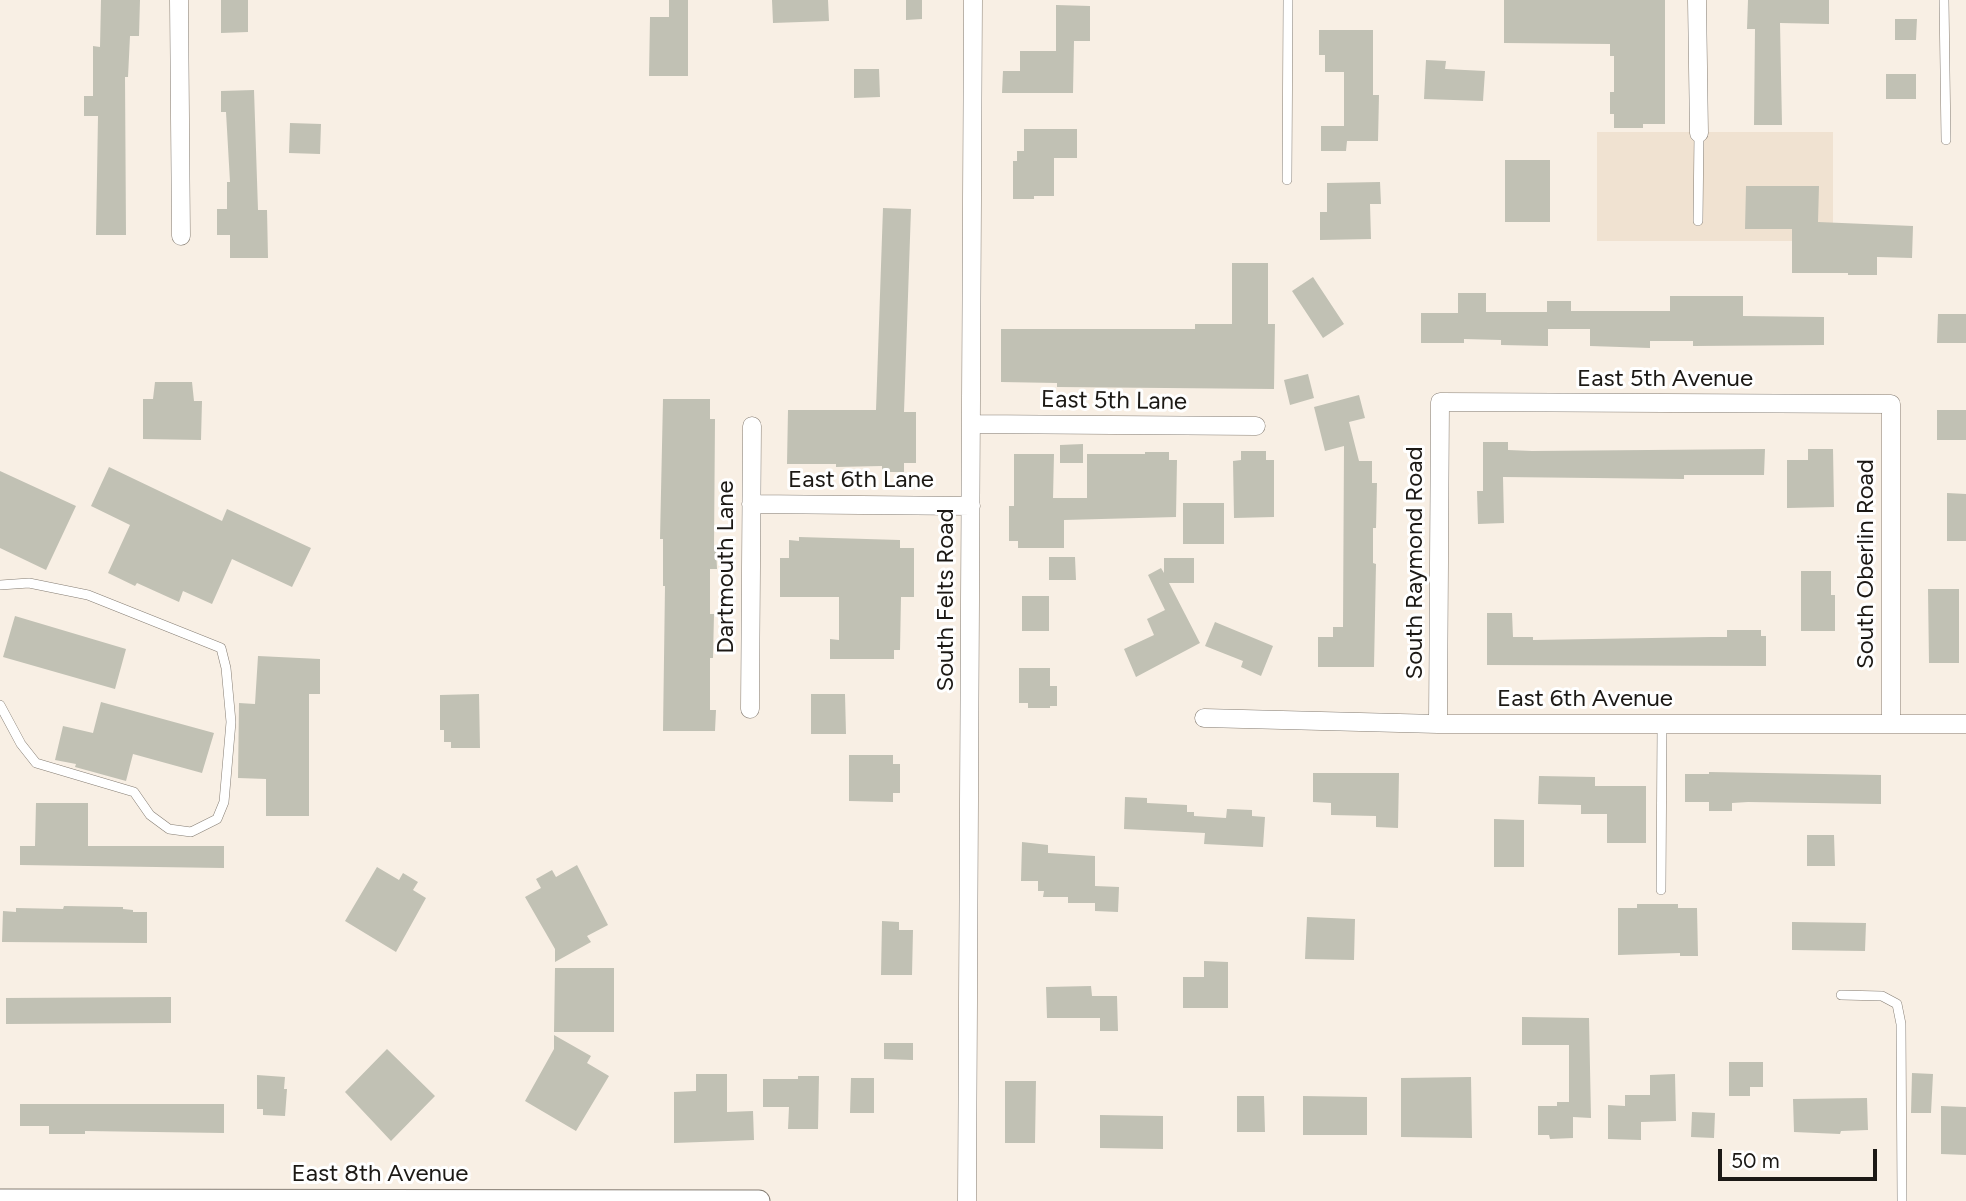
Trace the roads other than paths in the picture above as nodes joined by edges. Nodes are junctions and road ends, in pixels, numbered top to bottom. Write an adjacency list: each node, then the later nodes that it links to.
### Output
1 (179, 0): 10 (street)
2 (973, 0): 13 (street, South Felts Road)
3 (1288, 0): 8 (lane)
4 (1697, 0): 6 (street)
5 (1944, 0): 7 (lane)
6 (1699, 133): 9 (lane)
7 (1946, 140)
8 (1287, 180)
9 (1698, 222)
10 (181, 236)
11 (1440, 402): 12 (street, East 5th Avenue); 22 (street, South Raymond Road)
12 (1891, 404): 24 (street, South Oberlin Road)
13 (971, 424): 15 (street, East 5th Lane); 17 (street, South Felts Road)
14 (752, 426): 16 (street, Dartmouth Lane)
15 (1256, 426)
16 (751, 505): 17 (street, East 6th Lane); 20 (street, Dartmouth Lane)
17 (971, 506): 32 (street, South Felts Road)
18 (0, 586): 19 (lane)
19 (0, 705)
20 (750, 709)
21 (1203, 718): 22 (street, East 6th Avenue)
22 (1438, 724): 23 (street, East 6th Avenue)
23 (1662, 724): 24 (street, East 6th Avenue); 26 (lane)
24 (1891, 724): 25 (street, East 6th Avenue)
25 (1966, 724)
26 (1661, 890)
27 (1841, 995): 33 (lane)
28 (0, 1200): 29 (street, East 8th Avenue)
29 (44, 1200): 30 (street, East 8th Avenue)
30 (393, 1200): 31 (street, East 8th Avenue)
31 (759, 1201)
32 (967, 1201)
33 (1902, 1201)

